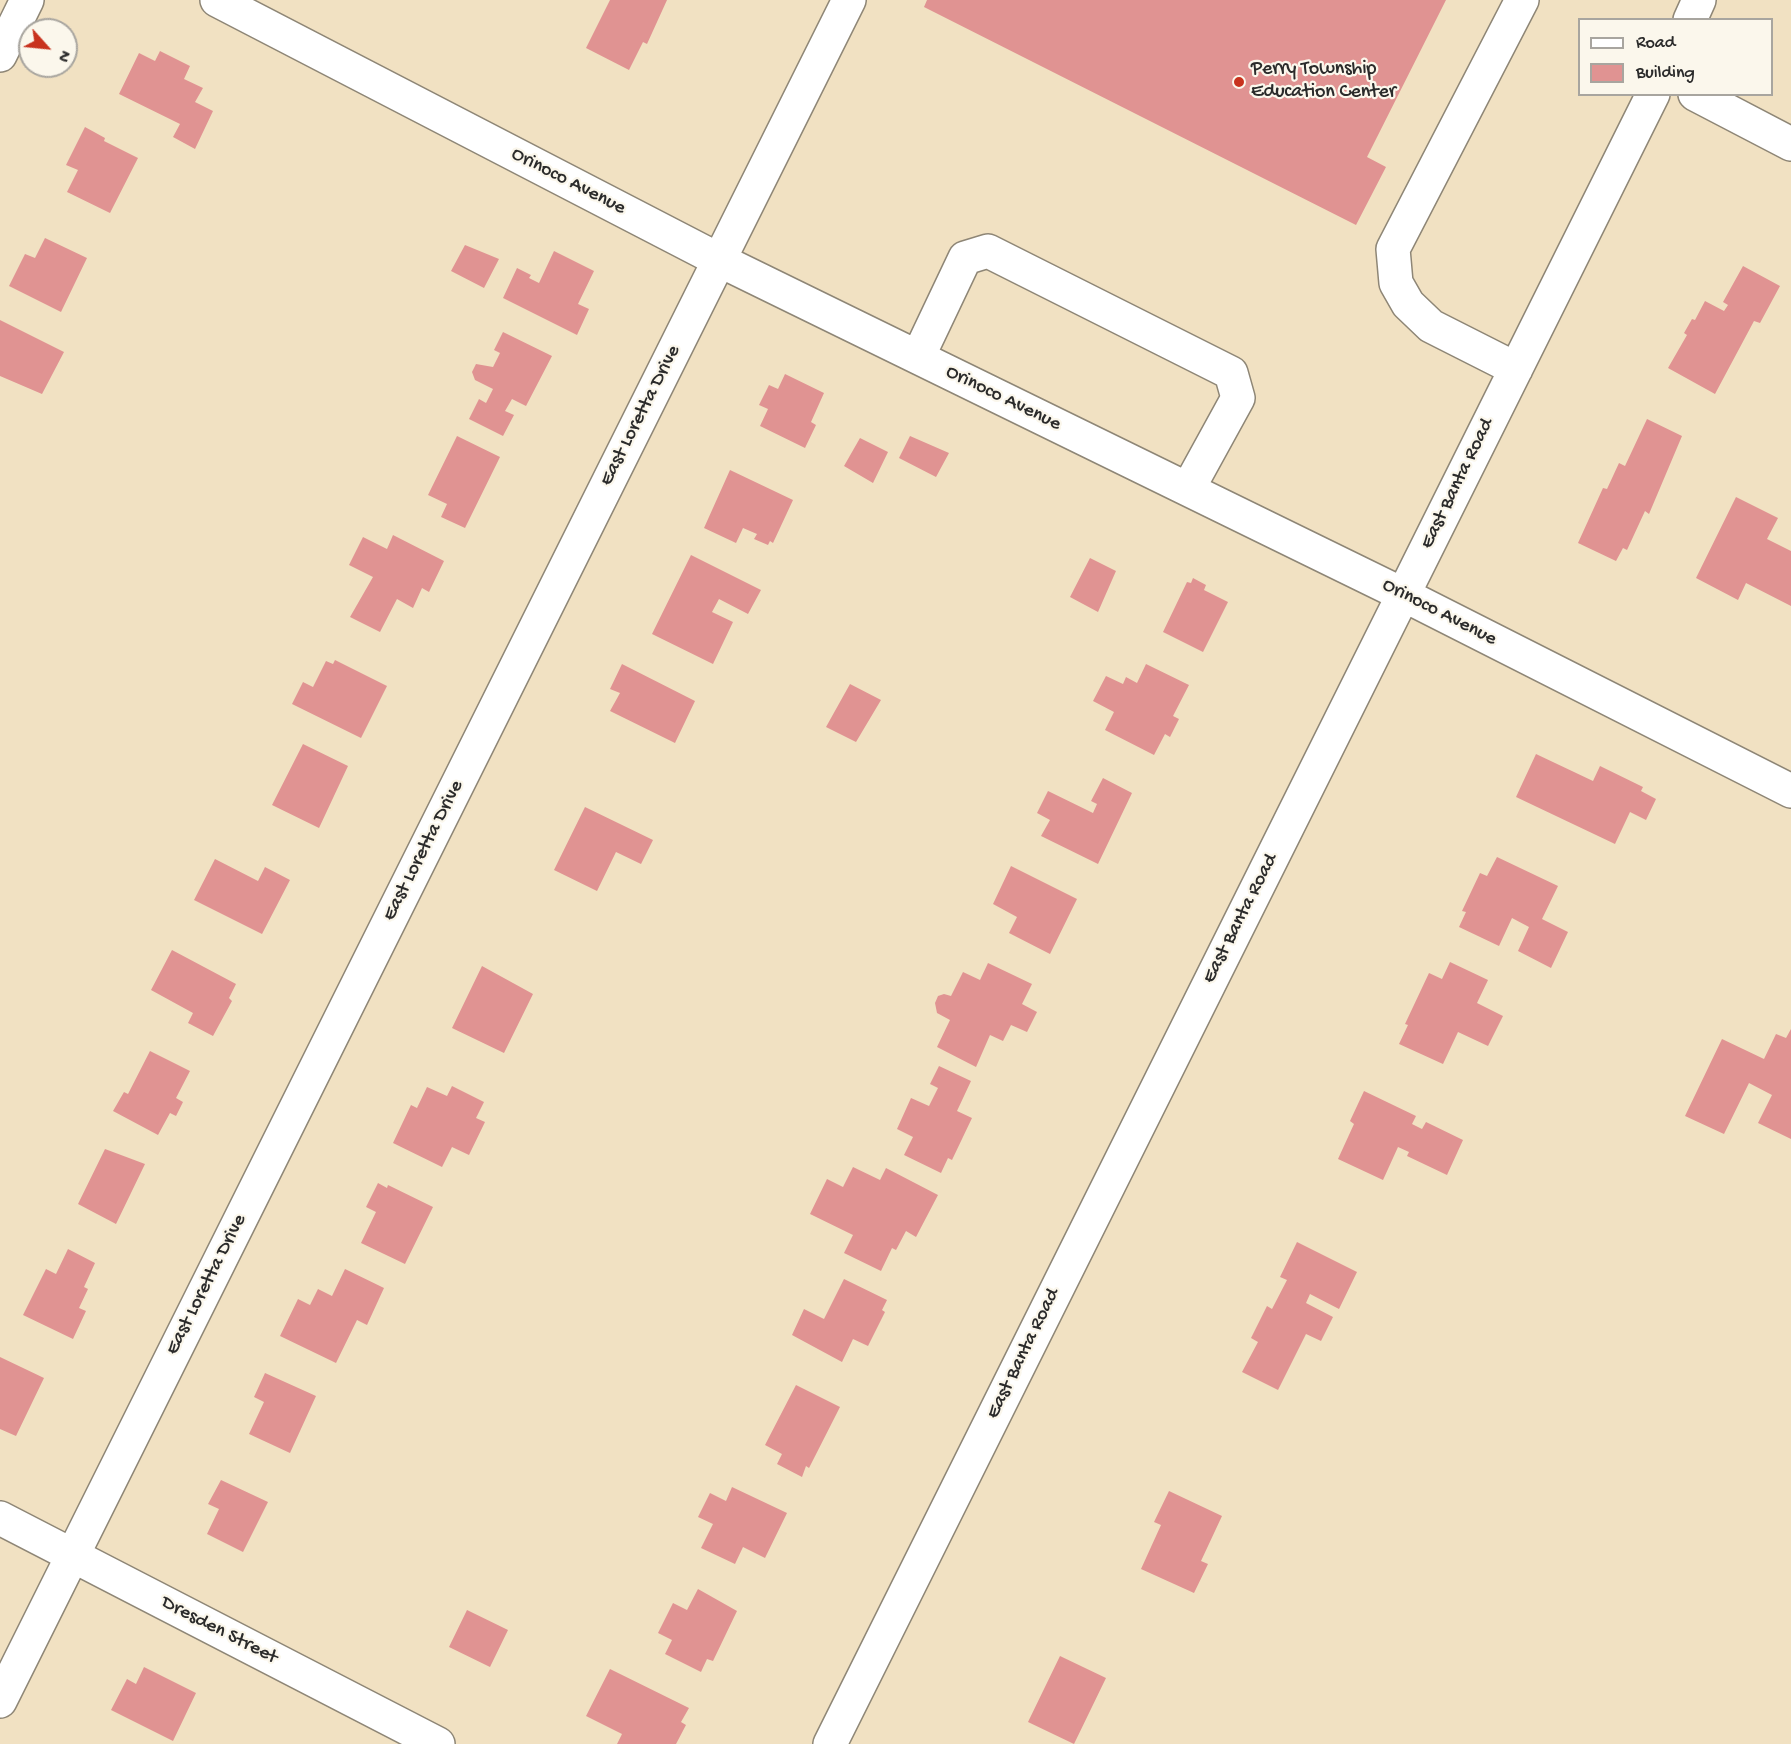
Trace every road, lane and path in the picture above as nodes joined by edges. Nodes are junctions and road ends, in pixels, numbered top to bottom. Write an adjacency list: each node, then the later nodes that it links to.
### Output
1 (27, 0): 7 (street)
2 (217, 0): 11 (street, Orinoco Avenue)
3 (849, 0): 11 (street, East Loretta Drive)
4 (1522, 0): 13 (street)
5 (1699, 0): 6 (street)
6 (1690, 18)
7 (0, 55)
8 (1652, 96): 13 (street, East Banta Road)
9 (1699, 96): 10 (street)
10 (1791, 144)
11 (719, 260): 12 (street, Orinoco Avenue); 18 (street, East Loretta Drive)
12 (918, 357): 14 (street, Orinoco Avenue); 14 (street)
13 (1516, 369): 15 (street, East Banta Road)
14 (1188, 489): 15 (street, Orinoco Avenue)
15 (1404, 595): 16 (street, Orinoco Avenue); 21 (street, East Banta Road)
16 (1791, 792)
17 (0, 1518): 18 (street, Dresden Street)
18 (72, 1556): 19 (street, East Loretta Drive); 20 (street, Dresden Street)
19 (0, 1701)
20 (438, 1744)
21 (830, 1744)

